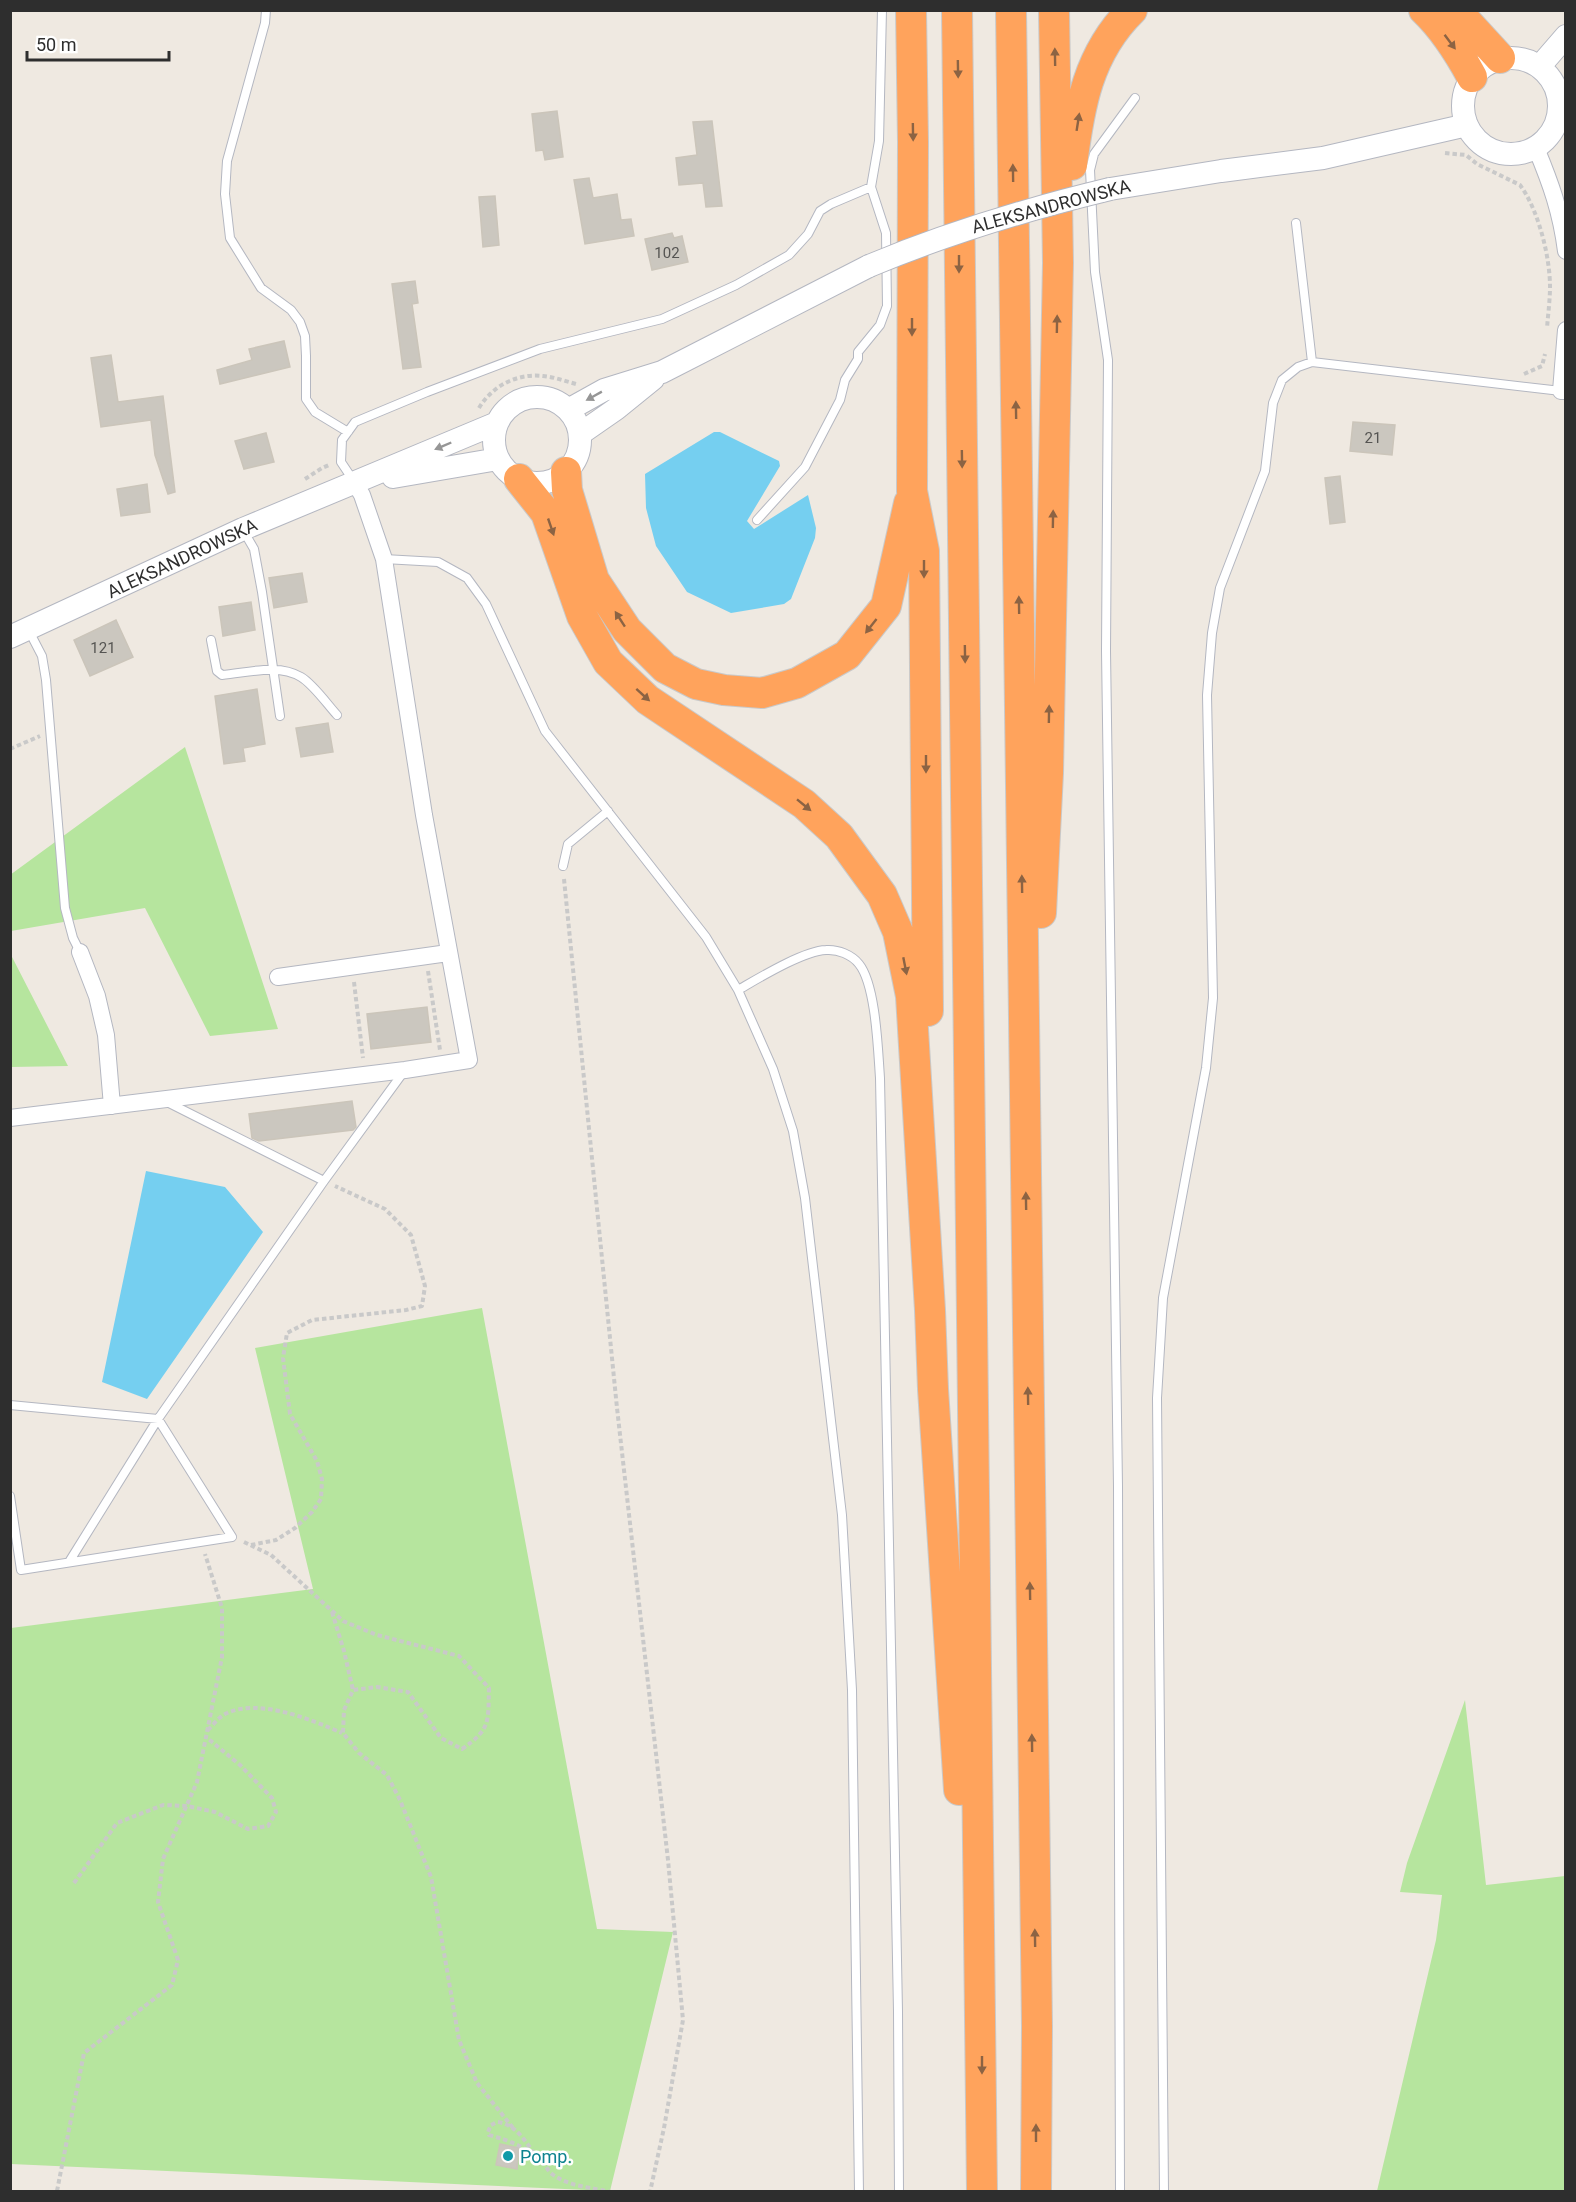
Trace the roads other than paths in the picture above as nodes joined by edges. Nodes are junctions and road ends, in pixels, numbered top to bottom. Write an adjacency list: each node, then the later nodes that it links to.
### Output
1 (266, 10): 27 (lane)
2 (882, 10): 17 (lane)
3 (911, 10): 32 (highway, one-way to 32)
4 (957, 10): 58 (highway, one-way to 58)
5 (1011, 10): 50 (highway, one-way to 5)
6 (1054, 10): 20 (highway, one-way to 6)
7 (1132, 10): 20 (highway, one-way to 7)
8 (1424, 10): 13 (highway, one-way to 13)
9 (1456, 10): 11 (highway)
10 (1566, 36): 12 (main road)
11 (1500, 58): 12 (main road); 13 (main road)
12 (1540, 66): 16 (main road)
13 (1472, 77): 15 (main road)
14 (1135, 98): 63 (lane)
15 (1467, 125): 16 (main road); 23 (main road, ALEKSANDROWSKA, bridge)
16 (1536, 148): 19 (street)
17 (872, 187): 27 (lane); 33 (lane)
18 (1296, 223): 22 (lane)
19 (1566, 251)
20 (1058, 263): 50 (highway, one-way to 20)
21 (1566, 330): 24 (street)
22 (1312, 362): 24 (lane); 64 (lane)
23 (662, 372): 25 (main road, ALEKSANDROWSKA, one-way to 25); 28 (main road, ALEKSANDROWSKA)
24 (1563, 391)
25 (568, 410): 26 (main road); 28 (main road)
26 (497, 423): 29 (main road); 31 (main road, ALEKSANDROWSKA, one-way to 31)
27 (348, 432): 31 (lane)
28 (579, 434): 30 (main road)
29 (508, 469): 30 (main road); 31 (main road, ALEKSANDROWSKA); 53 (highway, one-way to 53)
30 (566, 472): 32 (highway, one-way to 30)
31 (355, 483): 34 (main road, ALEKSANDROWSKA); 35 (street)
32 (912, 491): 53 (highway, one-way to 53)
33 (757, 520)
34 (243, 529): 36 (main road, ALEKSANDROWSKA); 38 (lane)
35 (384, 559): 41 (lane); 44 (street)
36 (19, 633): 43 (lane)
37 (211, 640): 38 (lane)
38 (273, 669): 39 (lane); 40 (lane)
39 (337, 715)
40 (280, 716)
41 (608, 811): 42 (lane); 46 (lane)
42 (562, 866)
43 (80, 952): 49 (street)
44 (448, 953): 45 (street); 47 (street)
45 (278, 977)
46 (738, 990): 59 (lane); 60 (lane)
47 (405, 1070): 48 (street); 52 (lane)
48 (162, 1100): 49 (street); 52 (lane)
49 (112, 1106): 51 (street)
50 (1025, 1110): 62 (highway, one-way to 50)
51 (10, 1118)
52 (324, 1180): 55 (lane)
53 (930, 1311): 58 (highway)
54 (10, 1405): 55 (lane)
55 (158, 1419): 57 (lane); 57 (lane)
56 (10, 1496): 57 (lane)
57 (69, 1562)
58 (982, 2007): 61 (highway, one-way to 61)
59 (859, 2192)
60 (899, 2192)
61 (982, 2192)
62 (1036, 2192)
63 (1120, 2192)
64 (1164, 2192)

